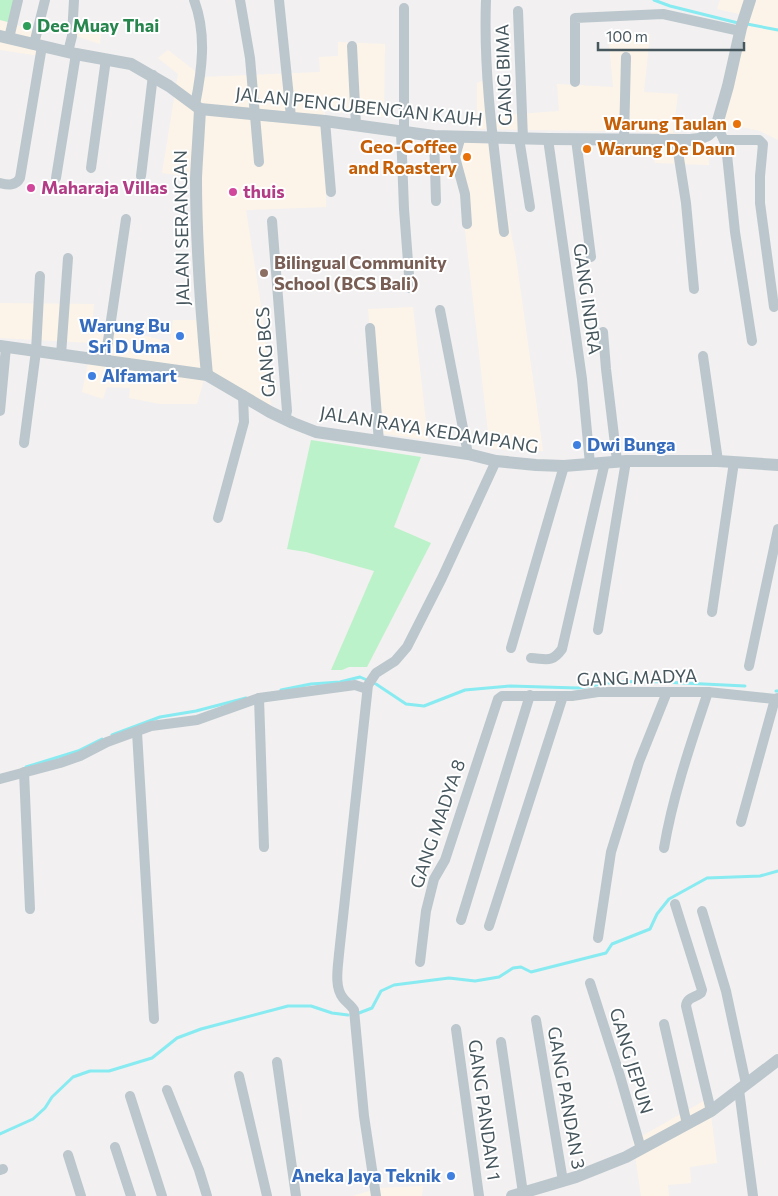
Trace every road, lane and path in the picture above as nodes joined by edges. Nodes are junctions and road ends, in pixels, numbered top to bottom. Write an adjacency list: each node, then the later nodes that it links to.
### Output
1 (18, 0): 12 (street)
2 (45, 0): 13 (street)
3 (74, 0): 15 (street)
4 (194, 0): 20 (street)
5 (240, 0): 21 (street)
6 (279, 0): 22 (street)
7 (486, 0): 29 (street)
8 (750, 0): 11 (street)
9 (404, 8): 26 (street)
10 (518, 11): 30 (street, GANG BIMA)
11 (742, 25): 19 (street); 25 (street)
12 (4, 37): 13 (street)
13 (38, 45): 15 (street); 40 (street)
14 (352, 46): 24 (street)
15 (72, 53): 17 (street); 39 (street)
16 (626, 57): 33 (street)
17 (106, 59): 18 (street); 37 (street)
18 (153, 75): 20 (street); 38 (street)
19 (575, 82)
20 (197, 107): 21 (street, JALAN PENGUBENGAN KAUH); 63 (street, JALAN SERANGAN)
21 (256, 114): 22 (street, JALAN PENGUBENGAN KAUH); 36 (street)
22 (291, 117): 23 (street, JALAN PENGUBENGAN KAUH)
23 (325, 121): 24 (street, JALAN PENGUBENGAN KAUH); 41 (street)
24 (356, 125): 26 (street, JALAN PENGUBENGAN KAUH)
25 (716, 128): 34 (street, JALAN PENGUBENGAN KAUH); 35 (street)
26 (403, 131): 27 (street, JALAN PENGUBENGAN KAUH); 51 (street)
27 (434, 136): 28 (street, JALAN PENGUBENGAN KAUH); 42 (street)
28 (461, 136): 29 (street, JALAN PENGUBENGAN KAUH); 46 (street)
29 (493, 138): 30 (street, JALAN PENGUBENGAN KAUH); 47 (street)
30 (521, 139): 31 (street, JALAN PENGUBENGAN KAUH); 43 (street, GANG BIMA)
31 (548, 139): 32 (street, JALAN PENGUBENGAN KAUH); 74 (street, GANG INDRA)
32 (576, 139): 33 (street, JALAN PENGUBENGAN KAUH); 48 (street)
33 (624, 139): 34 (street, JALAN PENGUBENGAN KAUH)
34 (676, 139): 52 (street)
35 (724, 140): 53 (street); 57 (street)
36 (259, 162)
37 (91, 168)
38 (141, 176)
39 (56, 178)
40 (0, 183)
41 (331, 192)
42 (436, 201)
43 (530, 207)
44 (126, 219): 62 (street)
45 (272, 221): 66 (street, GANG BCS)
46 (467, 224)
47 (504, 232)
48 (592, 257)
49 (68, 258): 60 (street)
50 (40, 276): 59 (street)
51 (410, 288)
52 (694, 288)
53 (774, 307)
54 (440, 310): 69 (street)
55 (370, 328): 67 (street)
56 (603, 332): 72 (street)
57 (752, 341)
58 (3, 347): 59 (street, JALAN RAYA KEDAMPANG); 65 (street)
59 (36, 351): 60 (street, JALAN RAYA KEDAMPANG); 68 (street)
60 (62, 355): 62 (street, JALAN RAYA KEDAMPANG)
61 (703, 356): 71 (street)
62 (105, 361): 63 (street, JALAN RAYA KEDAMPANG)
63 (207, 375): 64 (street, JALAN RAYA KEDAMPANG)
64 (242, 395): 66 (street, JALAN RAYA KEDAMPANG); 77 (street)
65 (0, 412)
66 (285, 419): 67 (street, JALAN RAYA KEDAMPANG)
67 (378, 442): 69 (street, JALAN RAYA KEDAMPANG)
68 (24, 443)
69 (468, 454): 70 (street, JALAN RAYA KEDAMPANG)
70 (496, 461): 76 (street, JALAN RAYA KEDAMPANG); 84 (street)
71 (718, 461): 72 (street, JALAN RAYA KEDAMPANG); 73 (street, JALAN RAYA KEDAMPANG)
72 (616, 462): 74 (street, JALAN RAYA KEDAMPANG); 80 (street); 82 (street)
73 (734, 462): 75 (street, JALAN RAYA KEDAMPANG); 79 (street)
74 (590, 464): 76 (street, JALAN RAYA KEDAMPANG)
75 (778, 464)
76 (564, 466): 81 (street)
77 (218, 518)
78 (778, 529): 83 (street)
79 (712, 612)
80 (598, 630)
81 (511, 648)
82 (531, 658)
83 (749, 666)
84 (369, 684): 89 (street); 130 (street)
85 (667, 692): 86 (street, GANG MADYA); 88 (street, GANG MADYA); 103 (street)
86 (708, 692): 91 (street, GANG MADYA); 97 (street)
87 (530, 696): 88 (street, GANG MADYA); 90 (street, GANG MADYA); 101 (street)
88 (564, 696): 102 (street)
89 (259, 698): 92 (street); 96 (street)
90 (498, 699): 104 (street, GANG MADYA 8)
91 (776, 699): 95 (street)
92 (137, 732): 93 (street); 106 (street)
93 (24, 772): 94 (street); 99 (street)
94 (0, 779)
95 (741, 822)
96 (264, 847)
97 (664, 848)
98 (675, 904): 117 (street)
99 (30, 909)
100 (702, 911): 114 (street)
101 (461, 920)
102 (489, 926)
103 (598, 938)
104 (420, 962)
105 (590, 983): 120 (street, GANG JEPUN)
106 (154, 1019)
107 (536, 1020): 122 (street, GANG PANDAN 3)
108 (664, 1024): 118 (street)
109 (456, 1030): 131 (street, GANG PANDAN 1)
110 (500, 1042): 123 (street)
111 (778, 1060): 114 (street)
112 (277, 1062): 129 (street)
113 (239, 1076): 128 (street)
114 (743, 1087): 117 (street); 132 (street)
115 (167, 1090): 127 (street)
116 (130, 1096): 126 (street)
117 (711, 1111): 118 (street)
118 (687, 1124): 120 (street)
119 (115, 1147): 125 (street)
120 (641, 1149): 122 (street)
121 (68, 1155): 124 (street)
122 (563, 1181): 123 (street)
123 (518, 1195)
124 (81, 1196)
125 (131, 1196)
126 (162, 1196)
127 (207, 1196)
128 (267, 1196)
129 (296, 1196)
130 (376, 1196)
131 (479, 1196)
132 (753, 1196)

